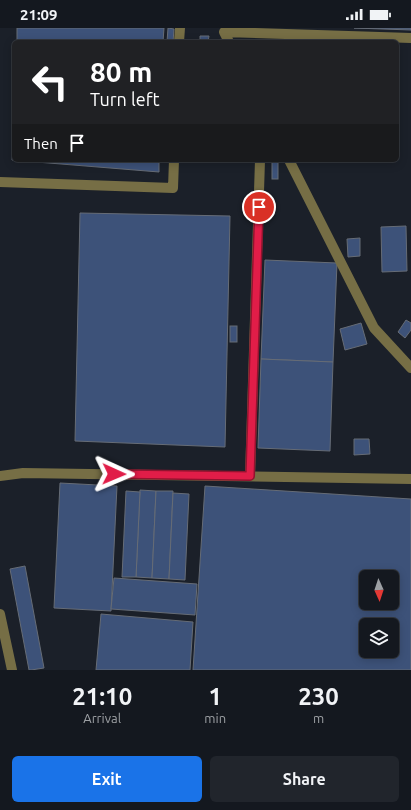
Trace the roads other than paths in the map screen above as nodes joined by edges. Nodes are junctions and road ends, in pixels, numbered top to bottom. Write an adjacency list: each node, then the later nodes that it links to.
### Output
1 (180, 28): 4 (lane)
2 (346, 32): 3 (lane); 5 (lane)
3 (411, 38)
4 (179, 40)
5 (228, 40)
6 (174, 162): 9 (lane)
7 (260, 162): 12 (lane)
8 (290, 162): 10 (lane)
9 (0, 182)
10 (411, 368)
11 (0, 476): 12 (lane)
12 (250, 476): 13 (lane)
13 (411, 479)
14 (0, 614): 15 (lane)
15 (12, 670)

